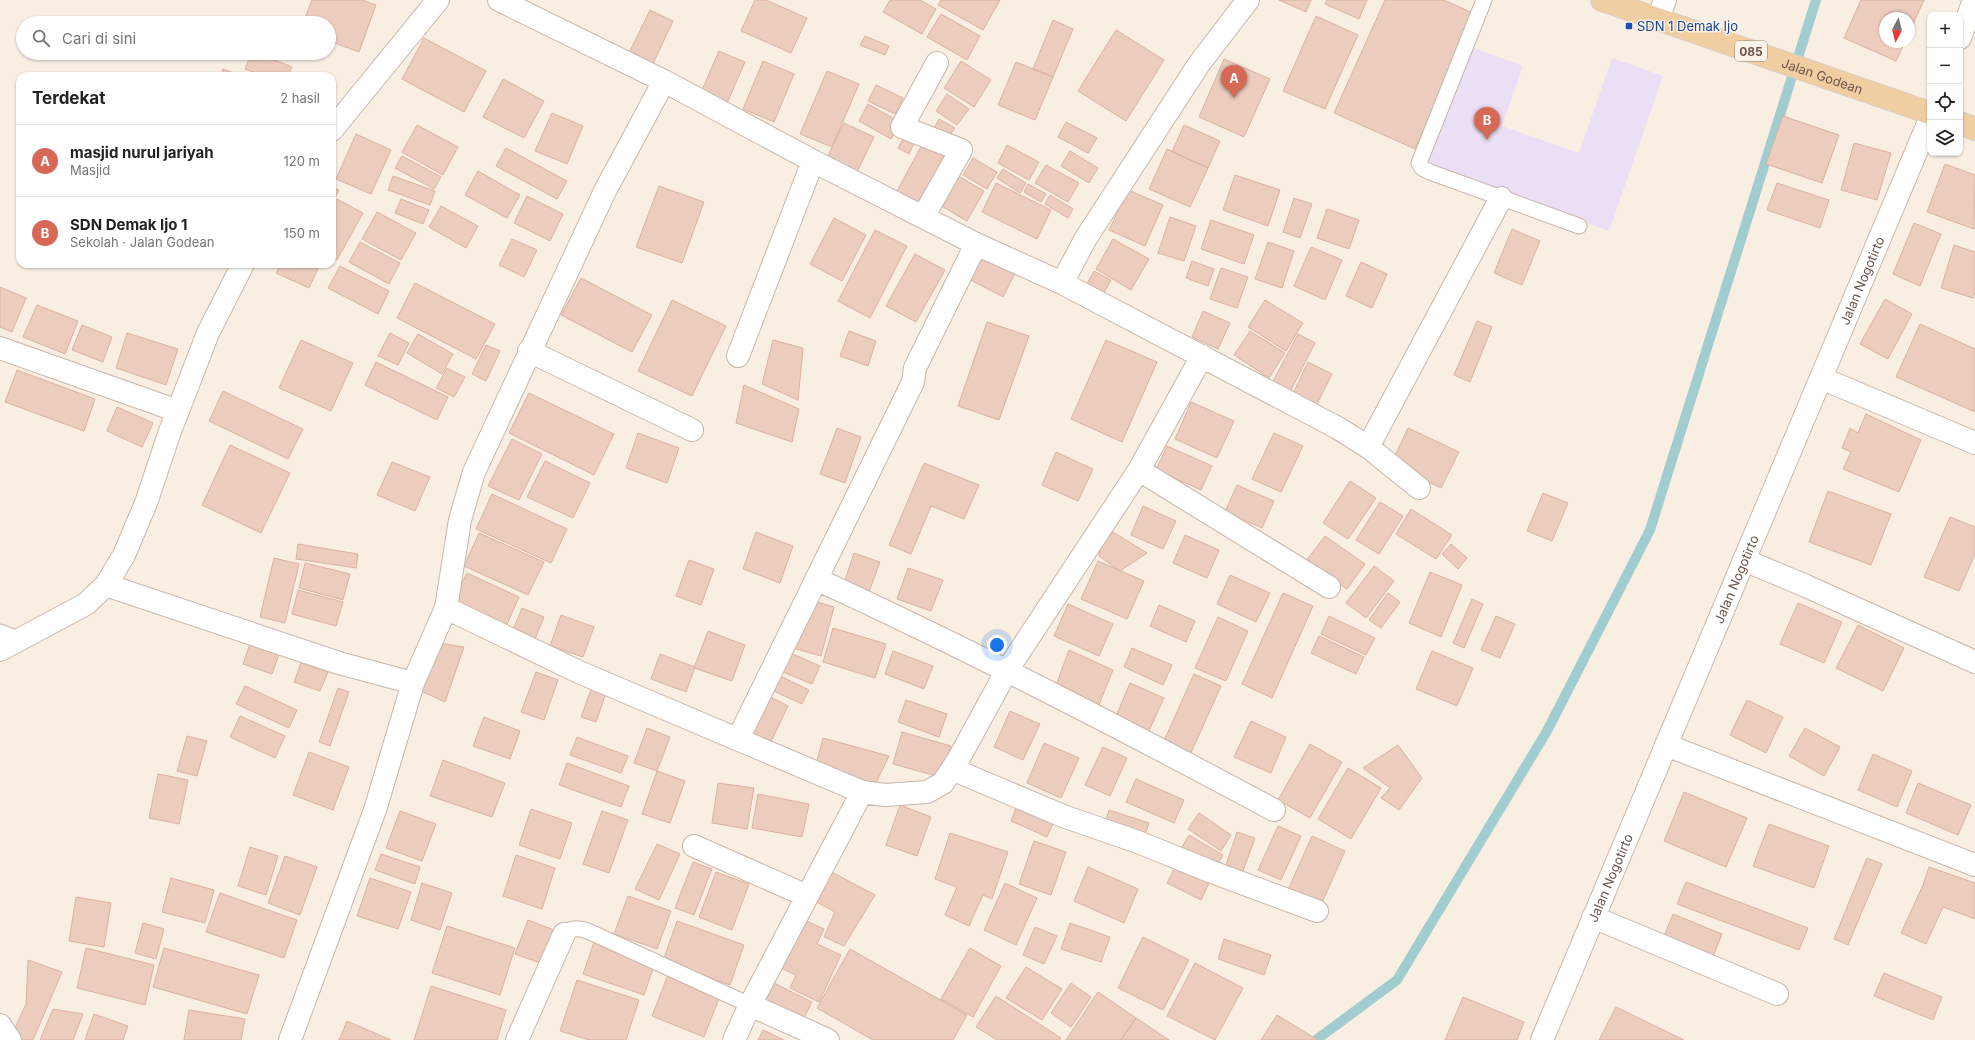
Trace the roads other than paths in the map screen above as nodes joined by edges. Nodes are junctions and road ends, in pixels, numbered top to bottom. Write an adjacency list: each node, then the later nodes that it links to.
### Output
1 (438, 0): 14 (street)
2 (500, 0): 10 (street)
3 (1248, 0): 22 (street)
4 (1484, 0): 17 (lane)
5 (1602, 0): 7 (main road, Jalan Godean / 085)
6 (1974, 0): 8 (street)
7 (1661, 10): 11 (main road, Jalan Godean / 085)
8 (1963, 30)
9 (937, 63): 18 (street)
10 (664, 81): 16 (street); 24 (street)
11 (1927, 112)
12 (1930, 120): 27 (street, Jalan Nogotirto)
13 (1963, 124): 15 (main road)
14 (336, 125)
15 (1975, 129)
16 (813, 161): 18 (street); 25 (street)
17 (1501, 198): 19 (lane); 31 (street)
18 (923, 217): 20 (street)
19 (1579, 226)
20 (976, 244): 22 (street); 35 (street)
21 (240, 268): 28 (street)
22 (1062, 283): 26 (street)
23 (0, 348): 28 (street)
24 (529, 351): 29 (street); 38 (street)
25 (738, 356)
26 (1202, 356): 31 (street); 32 (street)
27 (1821, 378): 30 (street); 34 (street, Jalan Nogotirto)
28 (178, 411): 36 (street)
29 (692, 430)
30 (1975, 444)
31 (1368, 448): 33 (street)
32 (1139, 470): 37 (street); 43 (street)
33 (1419, 488)
34 (1744, 560): 42 (street); 46 (street, Jalan Nogotirto)
35 (816, 579): 43 (street); 45 (street)
36 (106, 585): 40 (street); 44 (street)
37 (1328, 587)
38 (446, 608): 44 (street); 45 (street)
39 (0, 632): 40 (lane)
40 (21, 640): 41 (street)
41 (0, 650)
42 (1975, 662)
43 (1006, 672): 47 (street); 49 (street)
44 (413, 683): 60 (street)
45 (738, 739): 48 (street)
46 (1666, 745): 51 (street); 54 (street, Jalan Nogotirto)
47 (952, 769): 48 (street); 53 (street)
48 (862, 792): 52 (street)
49 (1274, 810)
50 (694, 846): 52 (street)
51 (1975, 865)
52 (807, 896): 57 (street)
53 (1317, 911)
54 (1593, 917): 56 (street); 64 (street, Jalan Nogotirto)
55 (564, 934): 57 (lane); 61 (street)
56 (1777, 994)
57 (750, 1005): 62 (street); 63 (street)
58 (0, 1025): 59 (street)
59 (10, 1040)
60 (290, 1040)
61 (517, 1040)
62 (734, 1040)
63 (828, 1040)
64 (1542, 1040)

